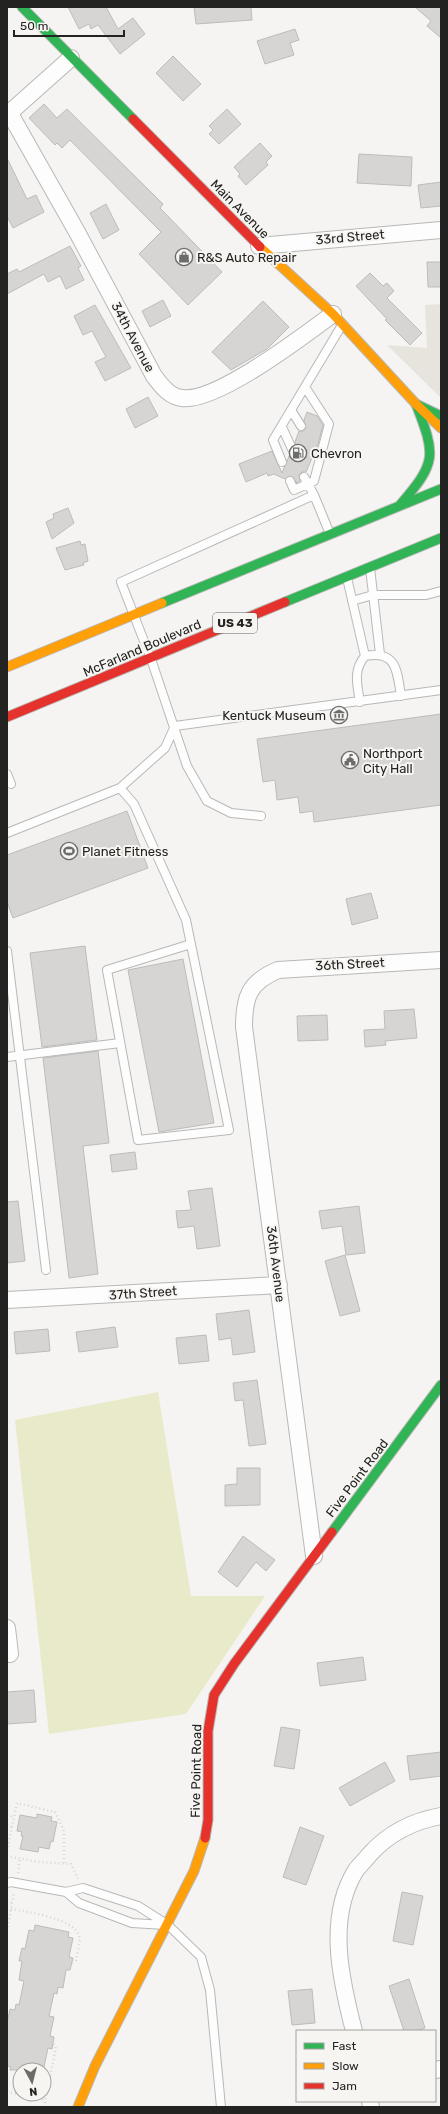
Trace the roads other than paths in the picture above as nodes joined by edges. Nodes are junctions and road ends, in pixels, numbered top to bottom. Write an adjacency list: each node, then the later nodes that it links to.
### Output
1 (22, 7): 2 (main road, Main Avenue)
2 (71, 58): 3 (street); 5 (main road, Main Avenue)
3 (8, 114): 6 (street, 34th Avenue)
4 (441, 230): 5 (street, 33rd Street)
5 (259, 246): 6 (main road, Main Avenue)
6 (338, 319): 7 (lane); 8 (main road, Main Avenue)
7 (305, 387): 9 (lane); 16 (lane)
8 (416, 404): 10 (main road); 13 (main road, Main Avenue); 22 (main road)
9 (292, 410): 11 (lane); 12 (lane)
10 (441, 416)
11 (301, 426)
12 (282, 427): 14 (lane); 17 (lane)
13 (441, 428)
14 (292, 449)
15 (315, 450): 16 (lane)
16 (320, 458): 18 (lane)
17 (282, 462)
18 (306, 480): 19 (lane); 21 (lane)
19 (290, 481)
20 (441, 489): 22 (main road)
21 (314, 495): 23 (lane); 30 (lane)
22 (398, 508): 23 (main road)
23 (330, 535): 30 (main road)
24 (438, 540): 25 (main road, McFarland Boulevard / US 43)
25 (370, 567): 26 (main road, McFarland Boulevard / US 43); 28 (lane)
26 (346, 577): 29 (lane); 33 (main road, McFarland Boulevard / US 43)
27 (441, 591): 28 (lane)
28 (373, 595): 29 (lane); 31 (lane)
29 (352, 602): 32 (lane)
30 (135, 616): 33 (lane); 34 (main road)
31 (380, 654): 32 (lane); 36 (lane)
32 (365, 656): 37 (lane)
33 (151, 659): 38 (main road, McFarland Boulevard / US 43); 39 (lane)
34 (8, 668)
35 (441, 690): 36 (lane)
36 (401, 696): 37 (lane)
37 (360, 702): 39 (lane)
38 (7, 717)
39 (175, 726): 42 (lane); 43 (lane)
40 (7, 774): 41 (lane)
41 (11, 784)
42 (120, 788): 44 (lane); 45 (lane)
43 (261, 816)
44 (7, 833)
45 (191, 944): 49 (lane); 49 (lane)
46 (7, 950): 50 (lane)
47 (441, 960): 48 (street, 36th Street)
48 (261, 977): 53 (street, 36th Avenue)
49 (120, 1043): 50 (lane)
50 (20, 1056): 51 (lane); 52 (lane)
51 (7, 1057)
52 (46, 1270)
53 (279, 1285): 54 (street, 37th Street); 56 (street, 36th Avenue)
54 (7, 1300)
55 (441, 1385): 56 (main road, Five Point Road)
56 (314, 1556): 62 (main road, Five Point Road)
57 (7, 1628): 58 (street)
58 (7, 1654)
59 (441, 1816): 63 (street)
60 (7, 1883): 61 (lane)
61 (66, 1892): 62 (lane); 62 (lane)
62 (168, 1925): 64 (main road, Five Point Road); 65 (lane)
63 (354, 2030)
64 (78, 2107)
65 (221, 2107)

